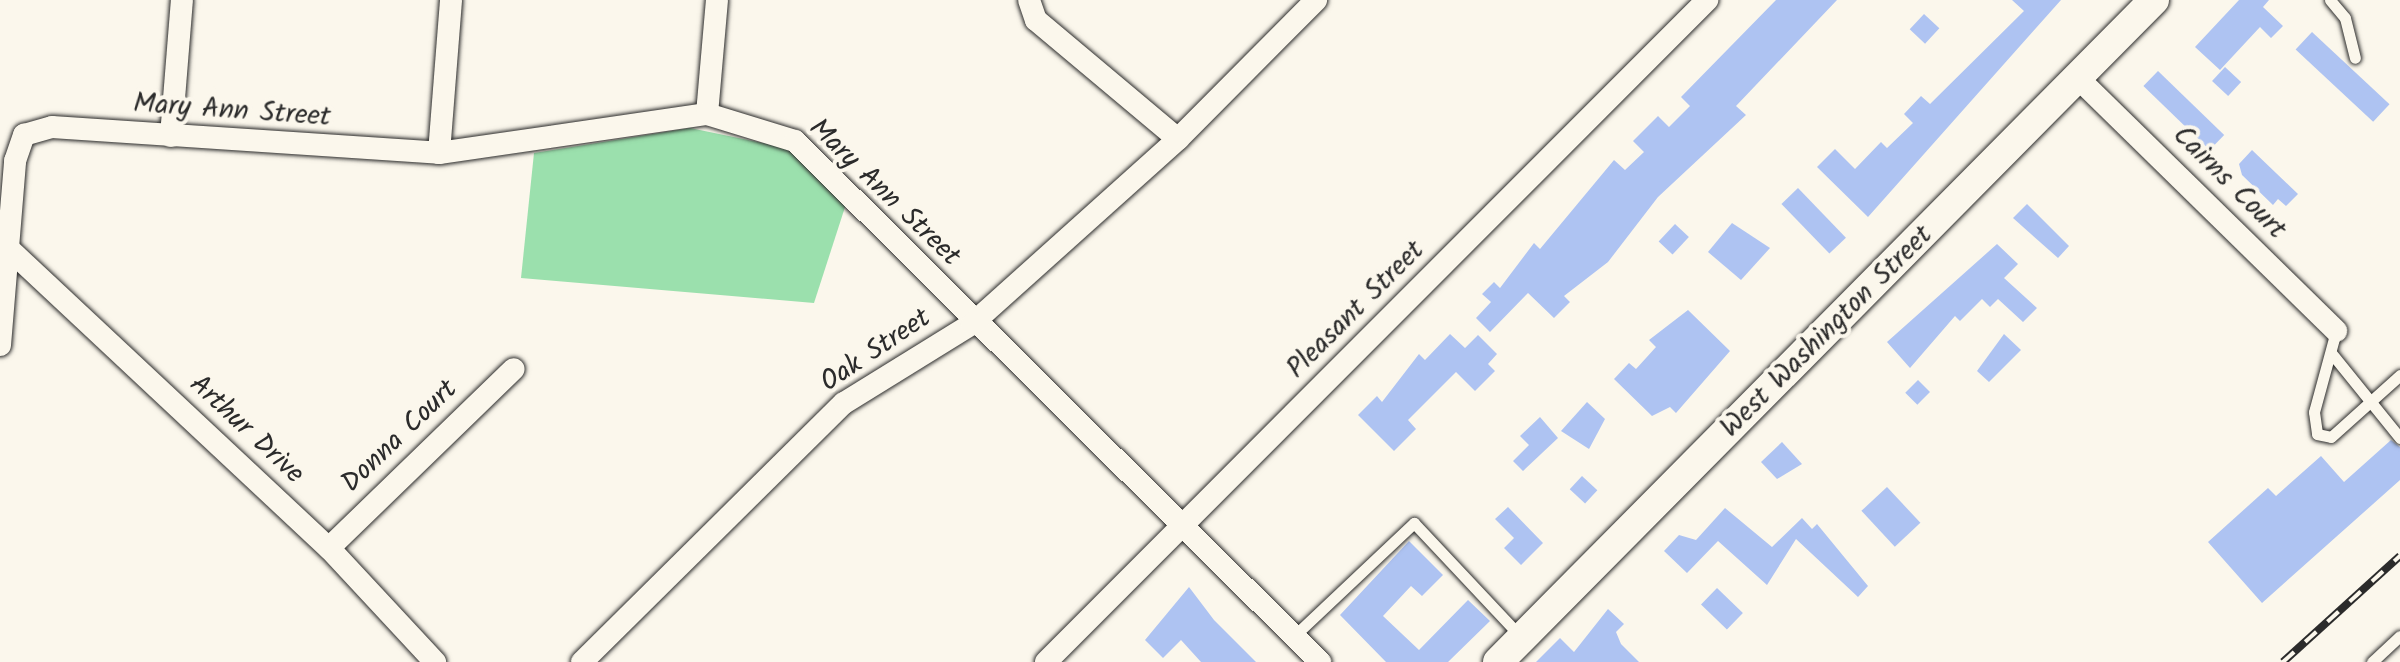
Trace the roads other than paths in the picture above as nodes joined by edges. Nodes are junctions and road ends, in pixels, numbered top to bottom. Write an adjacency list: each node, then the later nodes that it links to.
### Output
1 (182, 0): 12 (street)
2 (451, 0): 14 (street)
3 (717, 0): 11 (street)
4 (1029, 0): 13 (street)
5 (1316, 0): 13 (street, Oak Street)
6 (1707, 0): 23 (street, Pleasant Street)
7 (2154, 0): 10 (main road, West Washington Street)
8 (2330, 0): 9 (lane)
9 (2355, 58)
10 (2079, 79): 17 (street, Cairns Court); 27 (main road, West Washington Street)
11 (707, 114): 14 (street, Mary Ann Street); 16 (street, Mary Ann Street)
12 (171, 136): 14 (street, Mary Ann Street); 15 (street, Mary Ann Street)
13 (1178, 139): 16 (street, Oak Street)
14 (439, 153)
15 (9, 249): 18 (street); 24 (street, Arthur Drive)
16 (972, 324): 23 (street, Mary Ann Street); 29 (street, Oak Street)
17 (2334, 343): 21 (lane); 21 (lane)
18 (0, 345)
19 (514, 369): 24 (street, Donna Court)
20 (2400, 375): 21 (lane)
21 (2368, 403): 22 (lane)
22 (2399, 438)
23 (1185, 524): 25 (street, Mary Ann Street); 30 (street, Pleasant Street)
24 (329, 548): 28 (street, Arthur Drive)
25 (1294, 636): 27 (lane); 31 (street, Mary Ann Street)
26 (2400, 636): 33 (lane)
27 (1522, 638): 32 (main road, West Washington Street)
28 (435, 662)
29 (582, 662)
30 (1046, 662)
31 (1320, 662)
32 (1498, 662)
33 (2372, 662)

